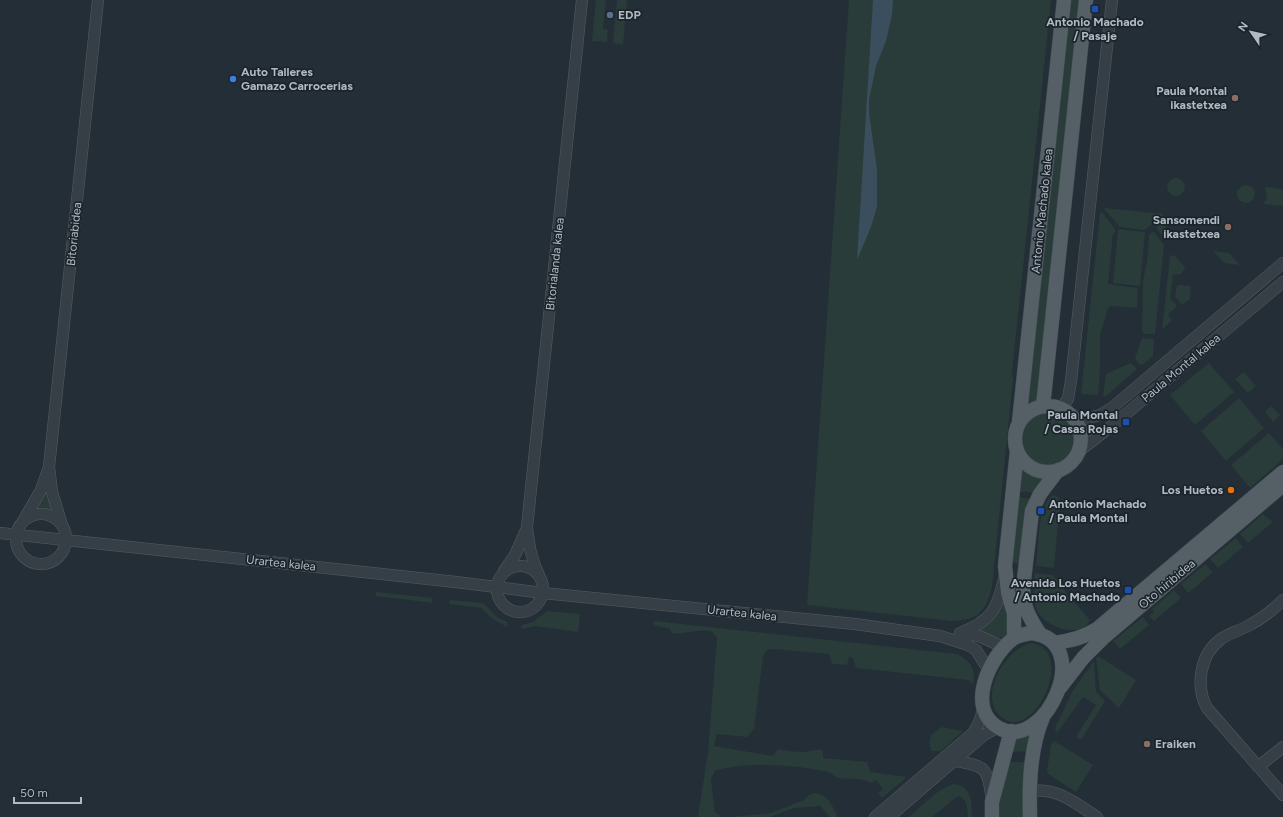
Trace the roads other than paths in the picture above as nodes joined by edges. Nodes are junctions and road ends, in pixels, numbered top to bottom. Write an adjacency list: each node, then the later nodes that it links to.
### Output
1 (98, 0): 14 (street, Bitoriabidea)
2 (582, 0): 20 (street, Bitorialanda kalea)
3 (1064, 0): 11 (main road, Antonio Machado kalea)
4 (1086, 0): 8 (main road, Antonio Machado kalea)
5 (1112, 0): 9 (street)
6 (1283, 263): 10 (street, Paula Montal kalea)
7 (1283, 282): 13 (street, Paula Montal kalea)
8 (1043, 406): 9 (main road); 11 (main road)
9 (1061, 408): 10 (main road)
10 (1076, 421): 13 (main road)
11 (1019, 422): 12 (main road)
12 (1017, 451): 15 (main road); 24 (main road)
13 (1078, 452): 15 (main road)
14 (49, 467): 18 (street, Bitoriabidea); 19 (street, Bitoriabidea)
15 (1058, 470): 31 (main road)
16 (1283, 472): 34 (main road, Oto hiribidea)
17 (1283, 485): 37 (main road, Oto hiribidea)
18 (22, 522): 19 (street); 22 (street)
19 (62, 525): 23 (street)
20 (527, 527): 25 (street, Bitorialanda kalea); 26 (street, Bitorialanda kalea)
21 (0, 533): 22 (street, Urartea kalea)
22 (16, 535): 23 (street, Urartea kalea); 23 (street)
23 (66, 541): 27 (street, Urartea kalea)
24 (1005, 572): 30 (street); 33 (main road)
25 (502, 574): 26 (street); 27 (street)
26 (539, 575): 28 (street)
27 (496, 588): 28 (street, Urartea kalea); 28 (street)
28 (543, 593): 32 (street, Urartea kalea)
29 (1283, 600): 44 (street)
30 (960, 633): 32 (street, Urartea kalea); 35 (street, Urartea kalea)
31 (1040, 634): 33 (main road); 34 (main road)
32 (940, 636): 36 (street, Urartea kalea)
33 (1014, 638): 35 (main road)
34 (1054, 643): 37 (main road)
35 (1003, 647): 36 (main road)
36 (988, 669): 38 (main road)
37 (1059, 690): 39 (main road)
38 (984, 708): 40 (main road); 48 (street)
39 (1043, 716): 41 (main road); 45 (main road)
40 (998, 727): 41 (main road); 43 (street)
41 (1011, 731): 47 (main road)
42 (1283, 747): 44 (street)
43 (956, 760): 47 (street); 49 (street)
44 (1258, 767): 46 (street)
45 (1030, 791): 51 (main road); 52 (street)
46 (1283, 795)
47 (992, 802): 50 (main road)
48 (875, 817)
49 (889, 817)
50 (992, 817)
51 (1030, 817)
52 (1097, 817)

